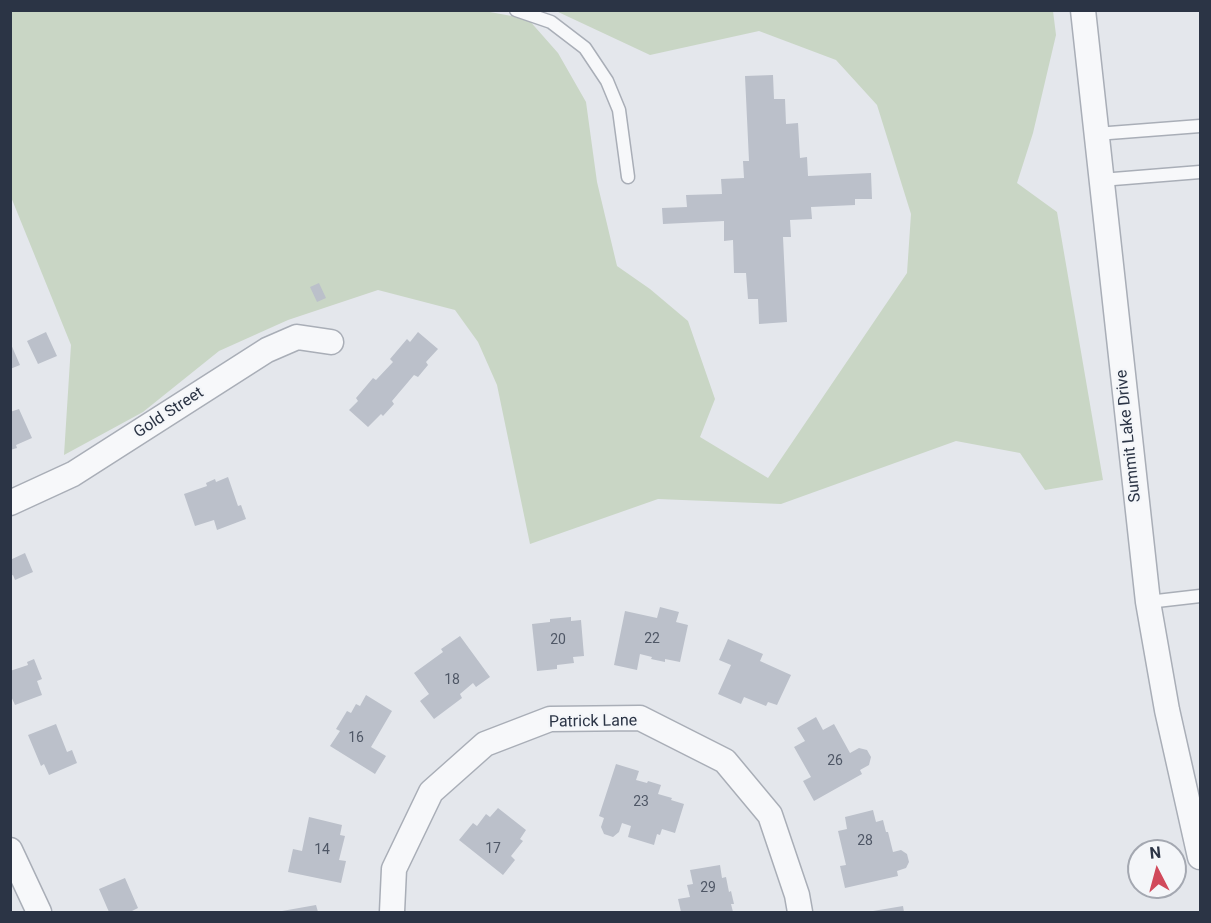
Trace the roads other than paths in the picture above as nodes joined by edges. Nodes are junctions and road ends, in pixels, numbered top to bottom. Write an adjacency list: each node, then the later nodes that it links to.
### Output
1 (516, 10): 6 (lane)
2 (1083, 10): 4 (street, Summit Lake Drive)
3 (1200, 126): 4 (lane)
4 (1096, 134): 7 (street, Summit Lake Drive)
5 (1200, 172): 7 (lane)
6 (628, 177)
7 (1101, 180): 11 (street, Summit Lake Drive)
8 (331, 342): 9 (street, Gold Street)
9 (10, 503)
10 (1200, 596): 11 (lane)
11 (1148, 602): 12 (street, Summit Lake Drive)
12 (1200, 857)
13 (13, 861): 14 (street)
14 (39, 912)
15 (392, 912): 16 (street, Patrick Lane)
16 (800, 912)

